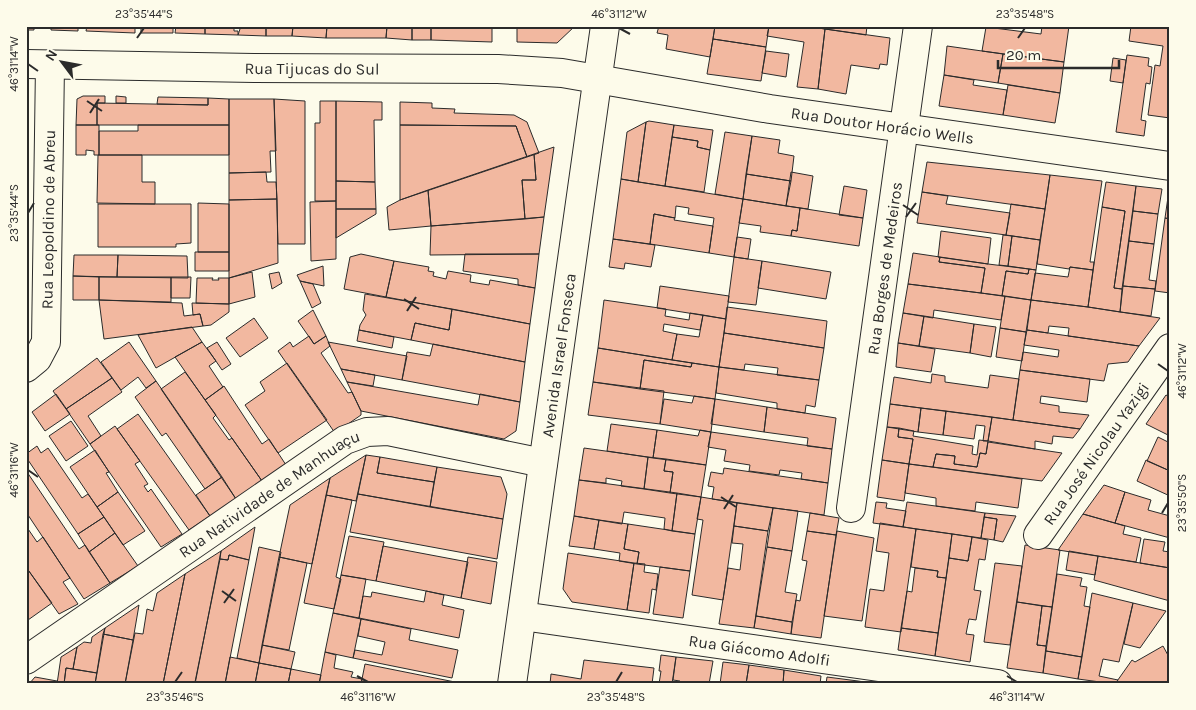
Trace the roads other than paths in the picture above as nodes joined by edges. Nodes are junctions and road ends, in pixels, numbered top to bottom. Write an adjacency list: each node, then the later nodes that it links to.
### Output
1 (605, 26): 4 (street, Avenida Israel Fonseca)
2 (918, 26): 5 (street, Rua Borges de Medeiros)
3 (38, 64): 4 (street, Rua Tijucas do Sul); 8 (street, Rua Leopoldino de Abreu)
4 (598, 79): 5 (street, Rua Doutor Horácio Wells); 9 (street, Avenida Israel Fonseca)
5 (903, 128): 6 (street, Rua Doutor Horácio Wells); 10 (street, Rua Borges de Medeiros)
6 (1170, 166)
7 (1170, 348): 11 (street, Rua José Nicolau Yazigi)
8 (26, 368)
9 (543, 463): 12 (street, Avenida Israel Fonseca); 13 (street, Rua Natividade de Manhuaçu)
10 (851, 508)
11 (1038, 535)
12 (522, 616): 14 (street, Avenida Israel Fonseca); 15 (street, Rua Giácomo Adolfi)
13 (26, 660)
14 (512, 684)
15 (998, 684)

